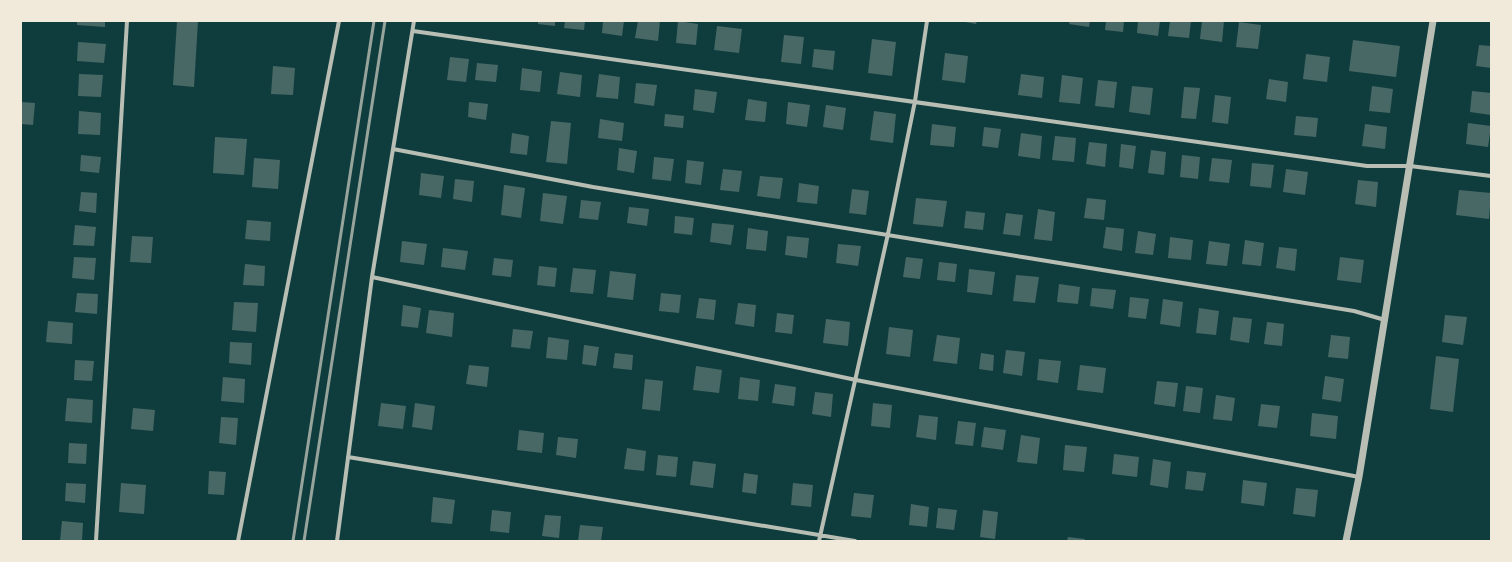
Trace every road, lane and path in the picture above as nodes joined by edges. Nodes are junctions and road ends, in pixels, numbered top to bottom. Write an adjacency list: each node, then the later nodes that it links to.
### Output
1 (127, 21): 18 (street)
2 (339, 21): 19 (street)
3 (414, 21): 6 (street)
4 (927, 21): 7 (street)
5 (1434, 21): 9 (street)
6 (413, 31): 7 (street); 8 (street)
7 (915, 101): 9 (street); 11 (street)
8 (394, 149): 11 (street); 12 (street)
9 (1410, 166): 10 (street); 13 (street)
10 (1491, 176)
11 (888, 234): 13 (street); 14 (street)
12 (372, 277): 14 (street); 15 (street)
13 (1385, 320): 16 (street)
14 (856, 380): 16 (street); 17 (street)
15 (348, 458): 17 (street); 20 (street)
16 (1359, 477): 23 (street)
17 (820, 535): 21 (street); 22 (street)
18 (96, 541)
19 (238, 541)
20 (337, 541)
21 (819, 541)
22 (855, 541)
23 (1346, 541)

